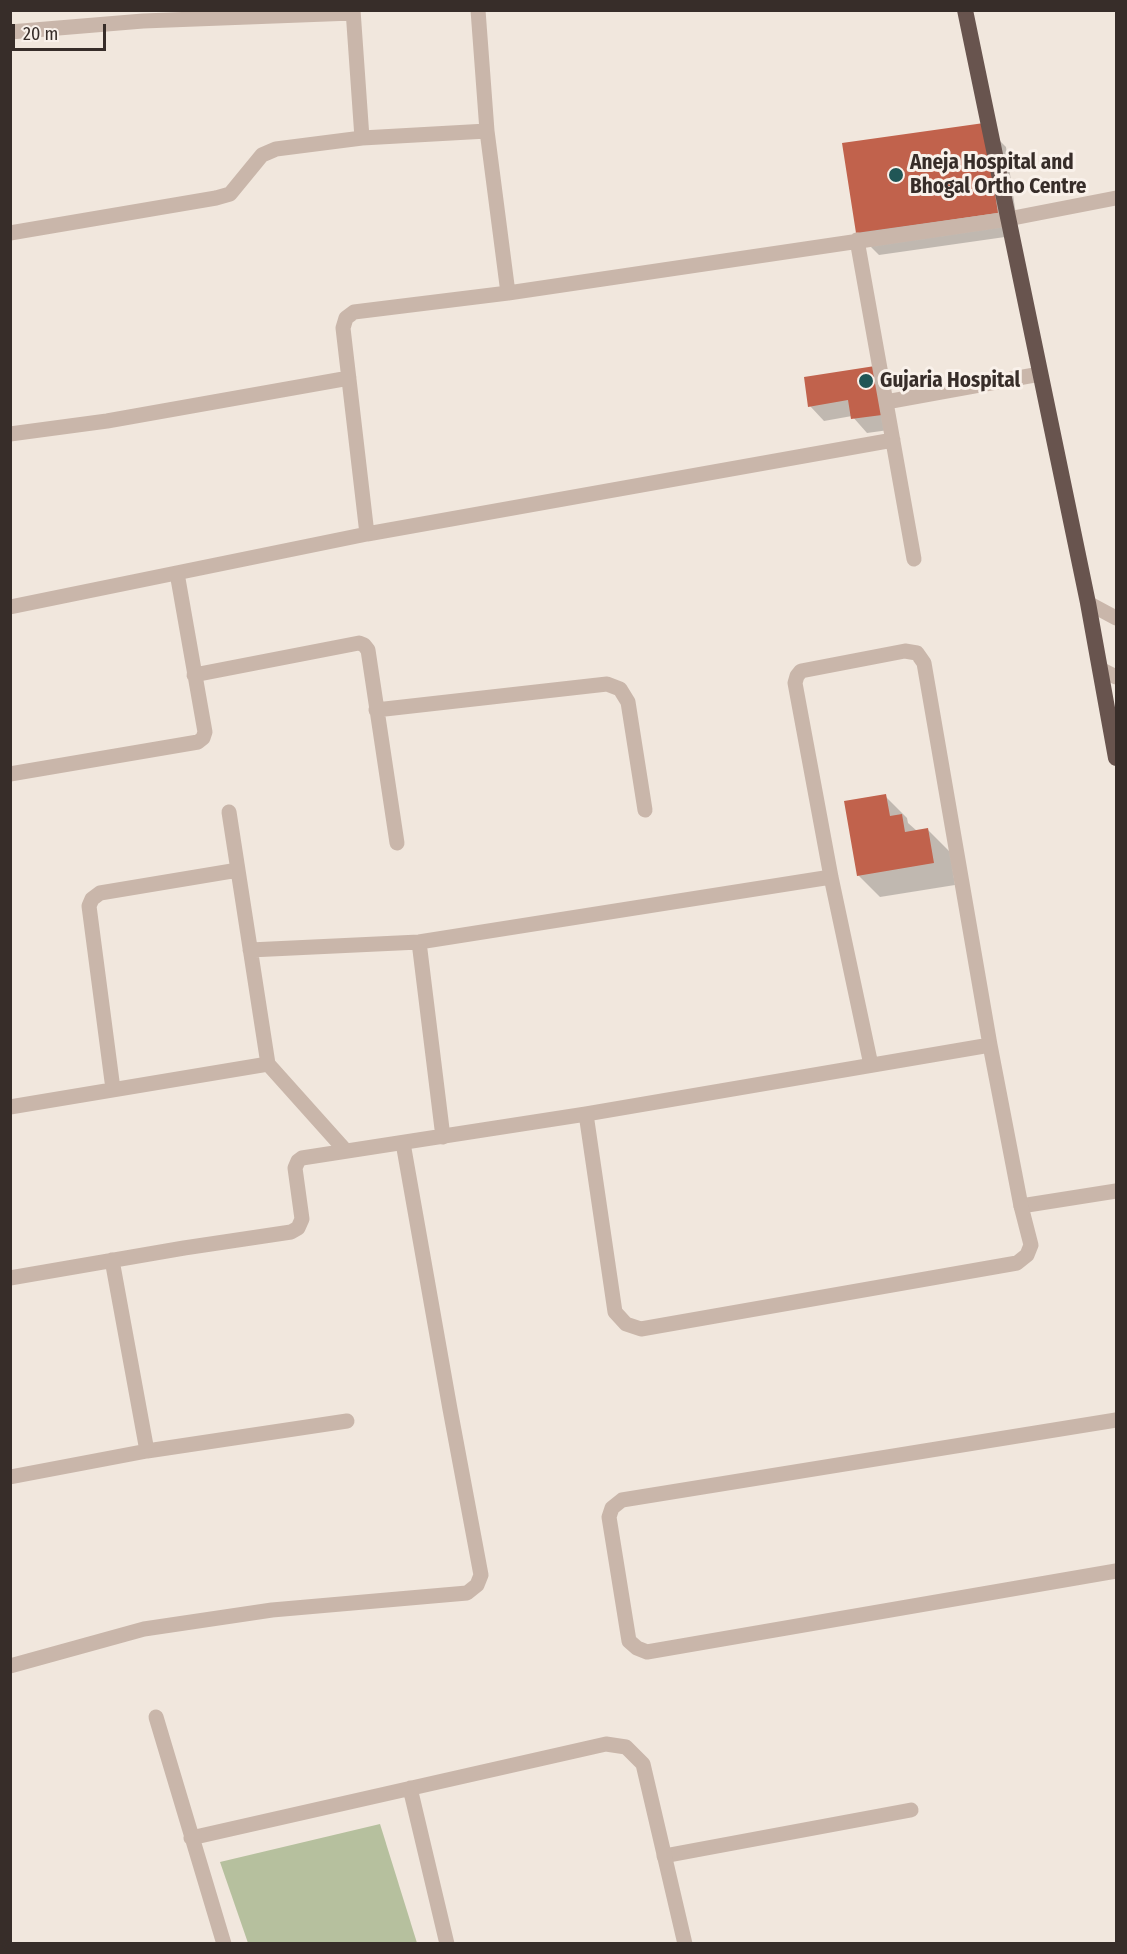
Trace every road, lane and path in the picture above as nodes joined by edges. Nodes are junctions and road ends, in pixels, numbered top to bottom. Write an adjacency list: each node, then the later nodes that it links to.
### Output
1 (478, 10): 6 (street)
2 (965, 10): 9 (highway)
3 (353, 12): 4 (street); 7 (street)
4 (142, 16): 5 (street)
5 (10, 32)
6 (487, 131): 7 (street); 12 (street)
7 (362, 138): 10 (street)
8 (1116, 198): 9 (street)
9 (1008, 219): 11 (street); 13 (highway)
10 (10, 233)
11 (857, 240): 12 (street); 15 (street)
12 (508, 293): 14 (street)
13 (1040, 374): 15 (street); 21 (highway)
14 (349, 378): 16 (street); 18 (street)
15 (886, 402): 17 (street)
16 (10, 434)
17 (892, 440): 18 (street); 19 (street)
18 (367, 534): 20 (street)
19 (914, 558)
20 (177, 573): 22 (street); 25 (street)
21 (1088, 603): 23 (street); 24 (highway)
22 (10, 607)
23 (1116, 618)
24 (1100, 669): 26 (street); 28 (highway)
25 (194, 675): 27 (street); 29 (street)
26 (1116, 677)
27 (376, 710): 30 (street); 32 (street)
28 (1116, 758)
29 (10, 774)
30 (645, 810)
31 (229, 812): 33 (street)
32 (397, 843)
33 (238, 870): 36 (street); 40 (street)
34 (831, 877): 35 (street); 37 (street); 39 (street)
35 (419, 942): 36 (street); 43 (street)
36 (250, 950): 38 (street)
37 (990, 1045): 39 (street); 47 (street)
38 (268, 1064): 40 (street); 45 (street)
39 (871, 1065): 42 (street)
40 (113, 1089): 41 (street)
41 (10, 1107)
42 (586, 1114): 43 (street); 47 (street)
43 (443, 1137): 44 (street)
44 (404, 1143): 45 (street); 55 (street)
45 (345, 1150): 48 (street)
46 (1116, 1191): 47 (street)
47 (1021, 1206)
48 (112, 1260): 49 (street); 52 (street)
49 (10, 1278)
50 (1116, 1420): 54 (street)
51 (346, 1421): 52 (street)
52 (147, 1451): 53 (street)
53 (10, 1477)
54 (1116, 1571)
55 (10, 1666)
56 (156, 1717): 59 (street)
57 (410, 1788): 59 (street); 60 (street); 62 (street)
58 (911, 1810): 60 (street)
59 (191, 1838): 61 (street)
60 (664, 1856): 63 (street)
61 (224, 1944)
62 (447, 1944)
63 (685, 1944)

